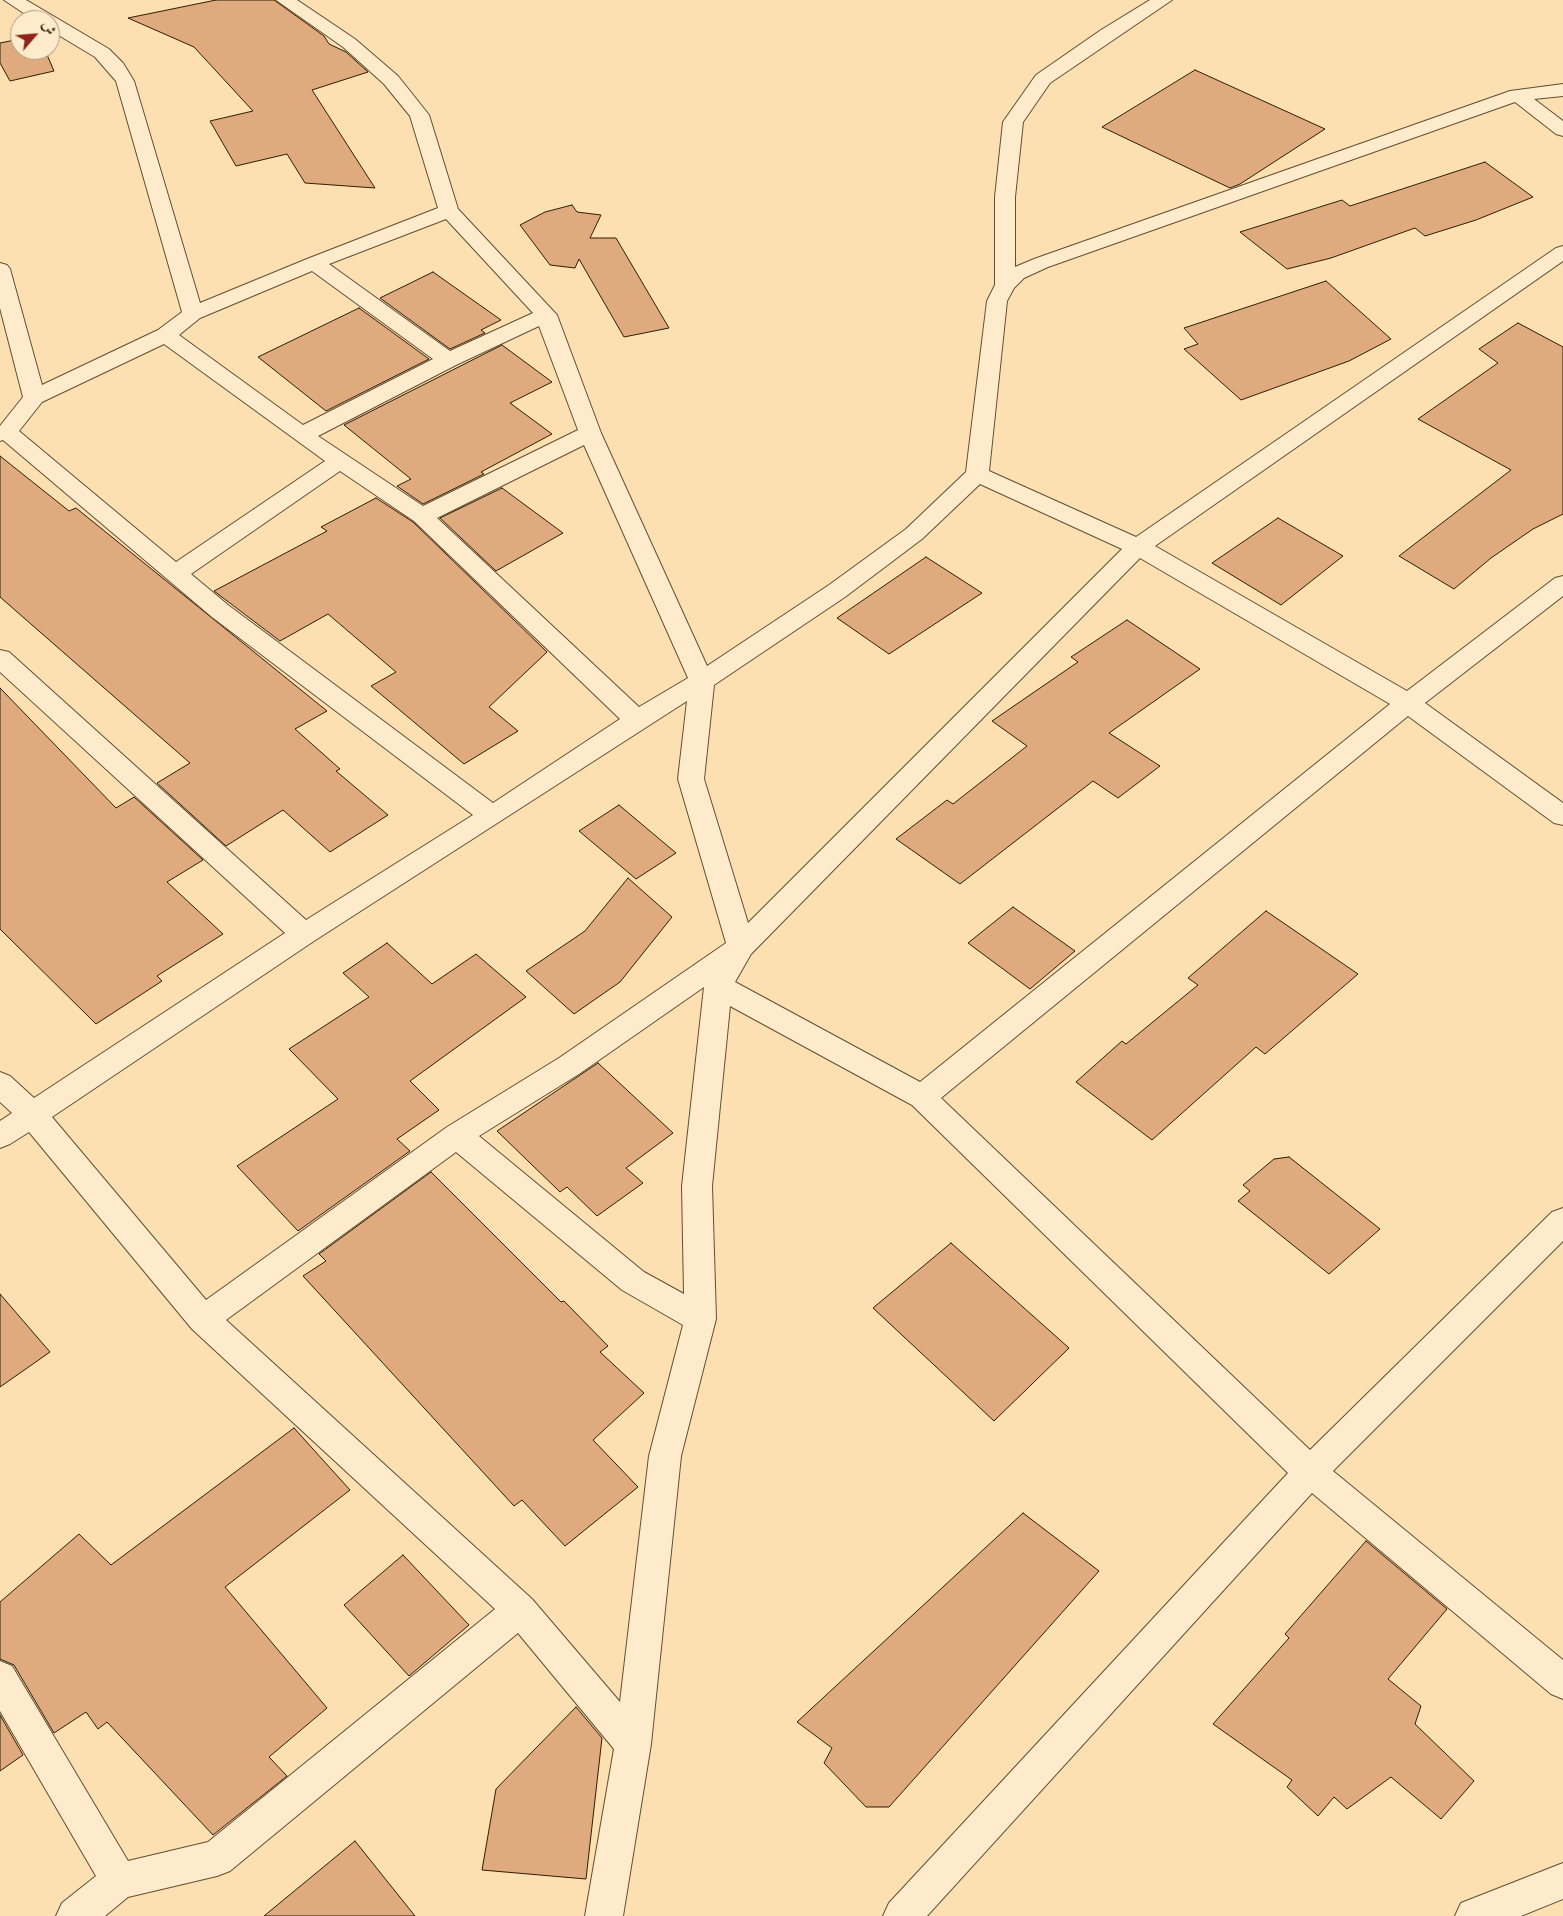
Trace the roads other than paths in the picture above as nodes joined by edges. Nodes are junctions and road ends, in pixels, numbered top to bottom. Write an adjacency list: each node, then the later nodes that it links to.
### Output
1 (13, 0): 4 (street)
2 (285, 0): 9 (street)
3 (1163, 0): 13 (street)
4 (30, 10)
5 (60, 28): 14 (street)
6 (1563, 90): 7 (street)
7 (1517, 95): 8 (street); 13 (street)
8 (1563, 130)
9 (449, 211): 11 (street); 15 (street)
10 (1563, 252): 25 (street)
11 (314, 263): 14 (street); 17 (street)
12 (0, 269): 18 (street)
13 (1006, 285): 23 (street)
14 (193, 314): 16 (street)
15 (546, 315): 17 (street); 20 (street)
16 (166, 335): 18 (street); 21 (street)
17 (448, 360): 21 (street)
18 (34, 397): 19 (street)
19 (3, 433): 26 (street)
20 (590, 434): 24 (street); 29 (street)
21 (302, 435): 22 (street)
22 (340, 460): 24 (street); 26 (street)
23 (978, 474): 25 (street); 29 (street)
24 (422, 516): 31 (street)
25 (1138, 547): 30 (street); 35 (street)
26 (175, 574): 32 (street)
27 (1563, 584): 30 (street)
28 (0, 658): 34 (street)
29 (702, 681): 31 (street); 35 (street)
30 (1408, 703): 33 (street); 38 (street)
31 (636, 720): 32 (street)
32 (492, 816): 34 (street)
33 (1563, 816)
34 (304, 934): 39 (street)
35 (741, 947): 36 (street); 40 (street)
36 (718, 986): 38 (street); 44 (street)
37 (0, 1084): 39 (street)
38 (922, 1097): 45 (street)
39 (32, 1114): 41 (street); 43 (street)
40 (457, 1135): 43 (street); 44 (street)
41 (0, 1136)
42 (1563, 1221): 45 (street)
43 (203, 1319): 46 (street)
44 (700, 1319): 49 (street)
45 (1310, 1472): 48 (street); 54 (street)
46 (520, 1610): 49 (street); 50 (street)
47 (0, 1678): 50 (street)
48 (1563, 1682)
49 (632, 1744): 53 (street)
50 (119, 1881): 52 (street)
51 (1563, 1881): 55 (street)
52 (75, 1916)
53 (604, 1916)
54 (902, 1916)
55 (1474, 1916)

